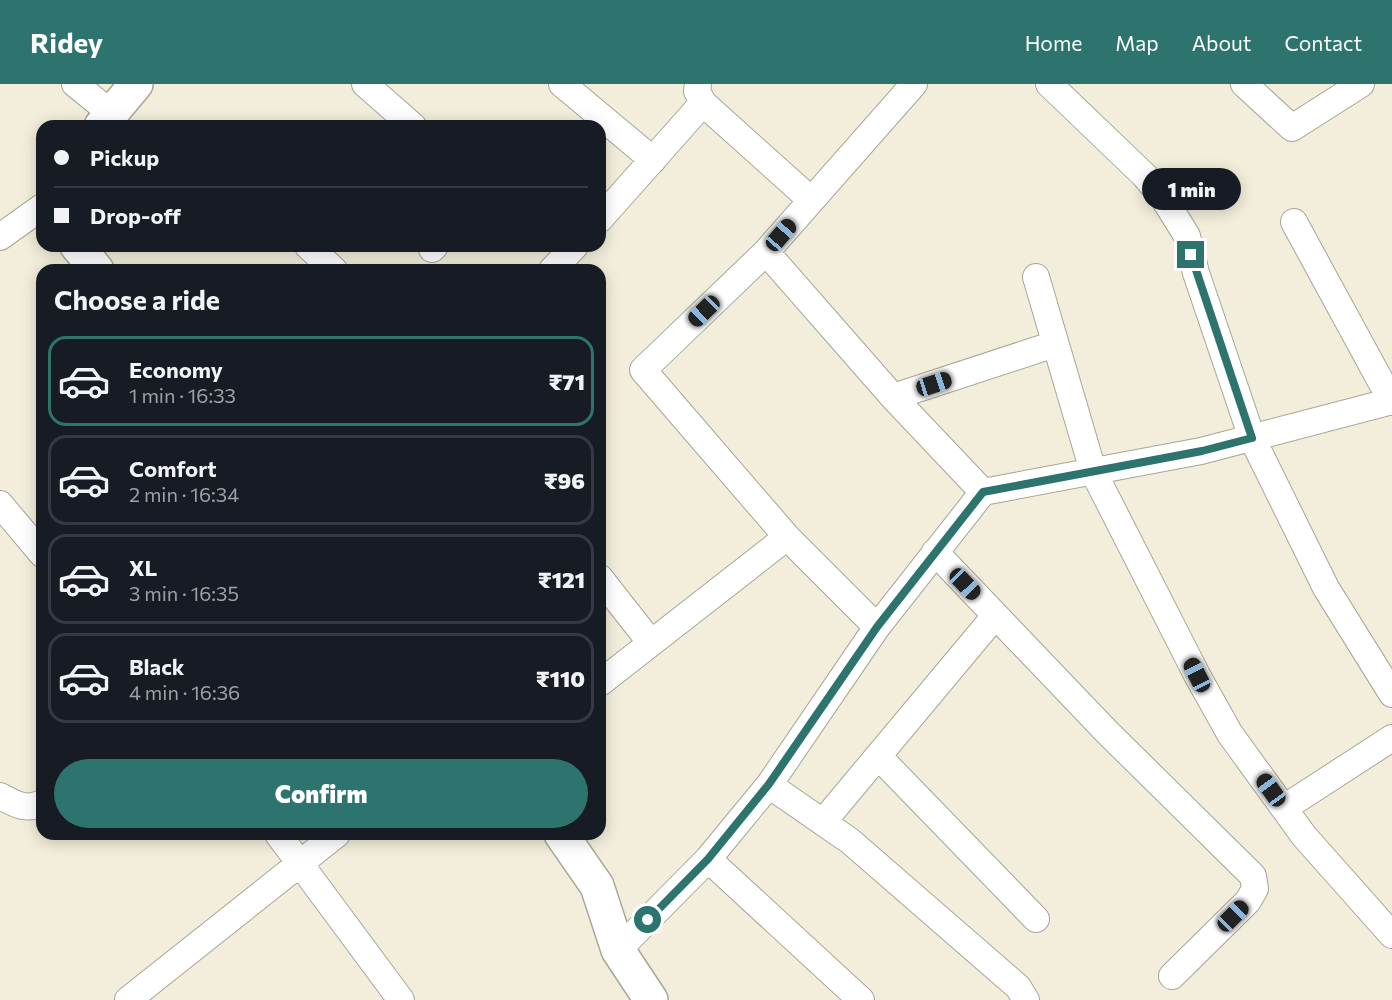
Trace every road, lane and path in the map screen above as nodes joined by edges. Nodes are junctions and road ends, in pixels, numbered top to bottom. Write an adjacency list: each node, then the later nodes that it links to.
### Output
1 (75, 84): 10 (street)
2 (136, 84): 10 (street)
3 (365, 84): 11 (street)
4 (562, 84): 12 (street)
5 (914, 84): 15 (street)
6 (1048, 84): 29 (street)
7 (1244, 84): 8 (street)
8 (1360, 84)
9 (700, 93): 14 (street); 15 (street)
10 (106, 120)
11 (406, 120)
12 (605, 120)
13 (606, 121): 14 (street)
14 (653, 160): 17 (street)
15 (811, 200): 22 (street)
16 (36, 211): 19 (street)
17 (606, 212)
18 (1293, 222): 28 (street)
19 (0, 237)
20 (82, 252): 23 (street)
21 (314, 252): 24 (street)
22 (766, 252): 27 (street); 33 (street)
23 (93, 264)
24 (328, 264)
25 (1036, 277): 26 (street)
26 (1055, 344): 27 (street); 30 (street)
27 (893, 397): 31 (street)
28 (1392, 401): 29 (street)
29 (1252, 438): 30 (street); 41 (street)
30 (1093, 471): 31 (street); 47 (street)
31 (983, 492): 35 (street)
32 (0, 504): 34 (street)
33 (788, 537): 38 (street); 39 (street)
34 (36, 547)
35 (935, 552): 37 (street); 38 (street)
36 (606, 586): 39 (street)
37 (995, 616): 43 (street); 57 (street)
38 (877, 627): 44 (street)
39 (651, 643): 40 (street)
40 (606, 678)
41 (1392, 693)
42 (1392, 738): 47 (street)
43 (878, 756): 48 (street); 54 (street)
44 (769, 784): 48 (street); 52 (street)
45 (0, 796): 46 (street)
46 (36, 804)
47 (1284, 808): 55 (street)
48 (823, 822): 62 (street)
49 (283, 840): 53 (street)
50 (329, 840): 53 (street)
51 (565, 840): 56 (street)
52 (708, 859): 56 (street); 61 (street)
53 (300, 861): 58 (street); 59 (street)
54 (1036, 919)
55 (1392, 935)
56 (618, 950): 60 (street)
57 (1172, 976)
58 (133, 998)
59 (401, 1000)
60 (651, 1000)
61 (861, 1000)
62 (1026, 1000)

